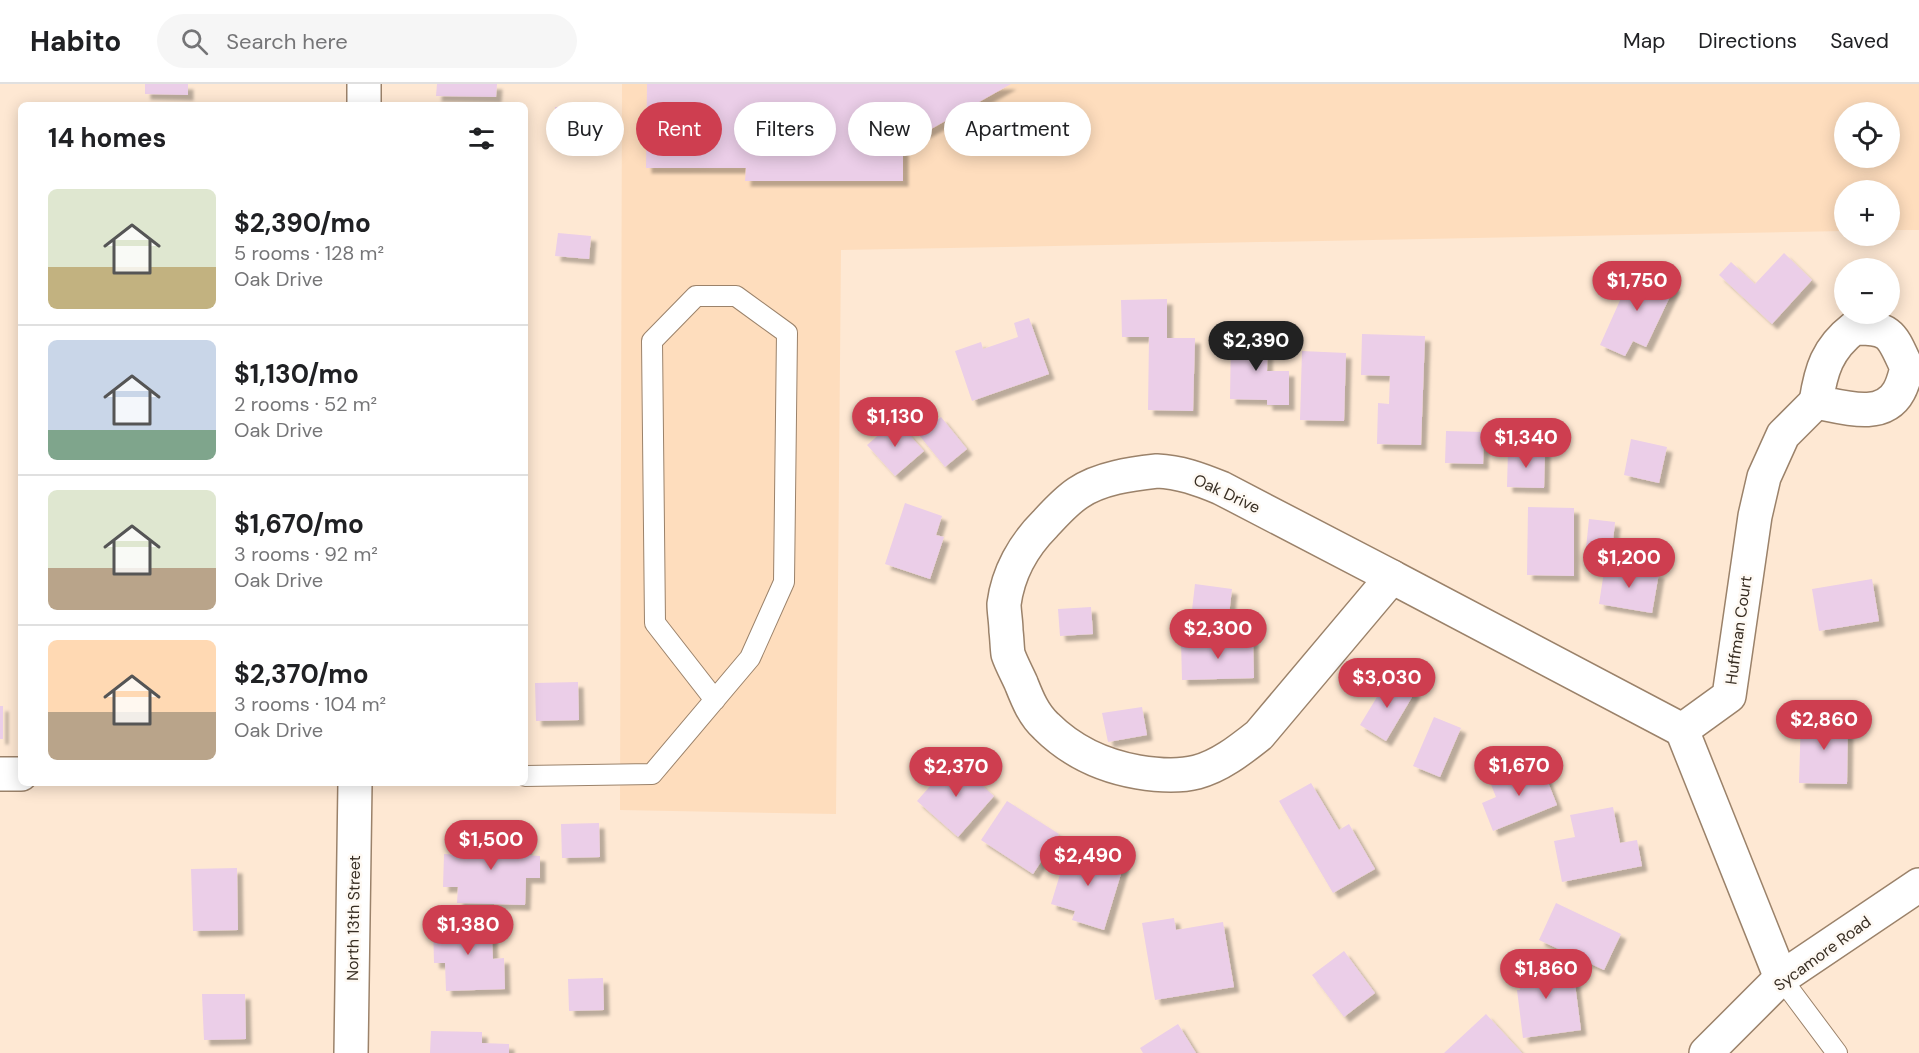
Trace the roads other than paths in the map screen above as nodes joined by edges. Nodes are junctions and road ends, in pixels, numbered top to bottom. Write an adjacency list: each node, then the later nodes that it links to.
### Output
1 (364, 84): 2 (street)
2 (364, 102)
3 (1816, 402): 6 (street, Huffman Court)
4 (1392, 577): 4 (street, Oak Drive); 6 (street, Oak Drive)
5 (715, 700): 5 (lane); 9 (lane)
6 (1682, 730): 12 (street)
7 (0, 774): 8 (street)
8 (18, 774)
9 (528, 776)
10 (355, 786): 13 (street, North 13th Street)
11 (1919, 885): 12 (street, Sycamore Road)
12 (1782, 978): 14 (street, Sycamore Road); 15 (lane)
13 (351, 1053)
14 (1706, 1053)
15 (1837, 1053)

